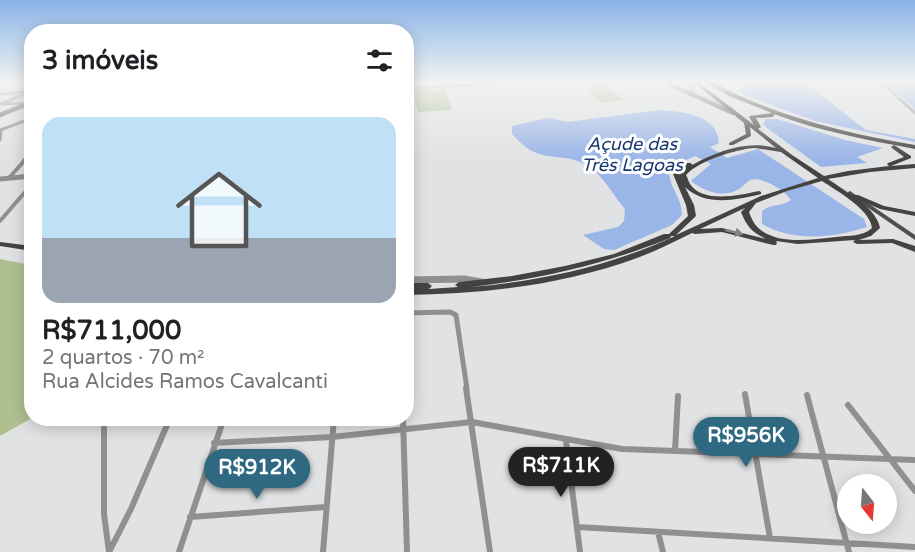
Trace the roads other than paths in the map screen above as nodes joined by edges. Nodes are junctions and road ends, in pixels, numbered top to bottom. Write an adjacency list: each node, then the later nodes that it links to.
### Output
1 (17, 108): 7 (main road)
2 (722, 108): 6 (main road)
3 (726, 108): 6 (highway)
4 (732, 108): 11 (highway)
5 (763, 108): 13 (highway)
6 (733, 113): 9 (highway)
7 (0, 115)
8 (24, 121): 10 (street)
9 (744, 121): 14 (highway); 15 (highway)
10 (0, 130): 12 (street)
11 (762, 131): 18 (highway); 25 (highway)
12 (0, 140)
13 (915, 147)
14 (718, 153): 15 (highway); 16 (highway)
15 (790, 156): 28 (highway)
16 (701, 160): 24 (highway); 31 (highway)
17 (24, 161): 23 (street)
18 (889, 164): 19 (highway); 20 (highway)
19 (913, 165): 20 (highway)
20 (876, 167): 24 (highway)
21 (24, 177): 23 (street)
22 (0, 178): 23 (street)
23 (9, 178)
24 (766, 192): 27 (highway); 31 (highway)
25 (849, 192): 29 (highway); 32 (main road)
26 (24, 193): 30 (street)
27 (753, 201): 28 (highway); 31 (highway)
28 (861, 205): 32 (main road)
29 (915, 214)
30 (0, 221)
31 (675, 236): 35 (highway, one-way to 35); 39 (highway); 41 (highway)
32 (915, 240)
33 (0, 244): 34 (highway)
34 (24, 248)
35 (915, 249)
36 (0, 250): 37 (highway)
37 (24, 253)
38 (414, 280): 39 (street)
39 (484, 282): 40 (highway)
40 (414, 286)
41 (414, 292)
42 (414, 313): 47 (street)
43 (745, 394): 57 (street)
44 (807, 395): 58 (street)
45 (678, 396): 56 (street)
46 (848, 405): 59 (street)
47 (472, 422): 52 (street); 54 (street); 73 (street)
48 (104, 426): 69 (street)
49 (167, 426): 69 (street)
50 (221, 426): 55 (street)
51 (333, 426): 53 (street)
52 (403, 429): 53 (street); 72 (street)
53 (332, 437): 55 (street); 62 (street)
54 (566, 441): 56 (street); 64 (street)
55 (214, 443): 63 (street)
56 (675, 452): 57 (street)
57 (755, 452): 58 (street); 66 (street)
58 (825, 457): 59 (street); 67 (street)
59 (891, 459): 60 (street); 61 (street)
60 (915, 460)
61 (915, 491)
62 (326, 507): 63 (street); 71 (street)
63 (190, 517): 70 (street)
64 (578, 527): 65 (street); 74 (street)
65 (658, 532): 66 (street); 75 (street)
66 (770, 538): 67 (street)
67 (847, 544): 68 (street); 76 (street)
68 (915, 547)
69 (109, 552)
70 (179, 552)
71 (323, 552)
72 (407, 552)
73 (490, 552)
74 (580, 552)
75 (663, 552)
76 (849, 552)

